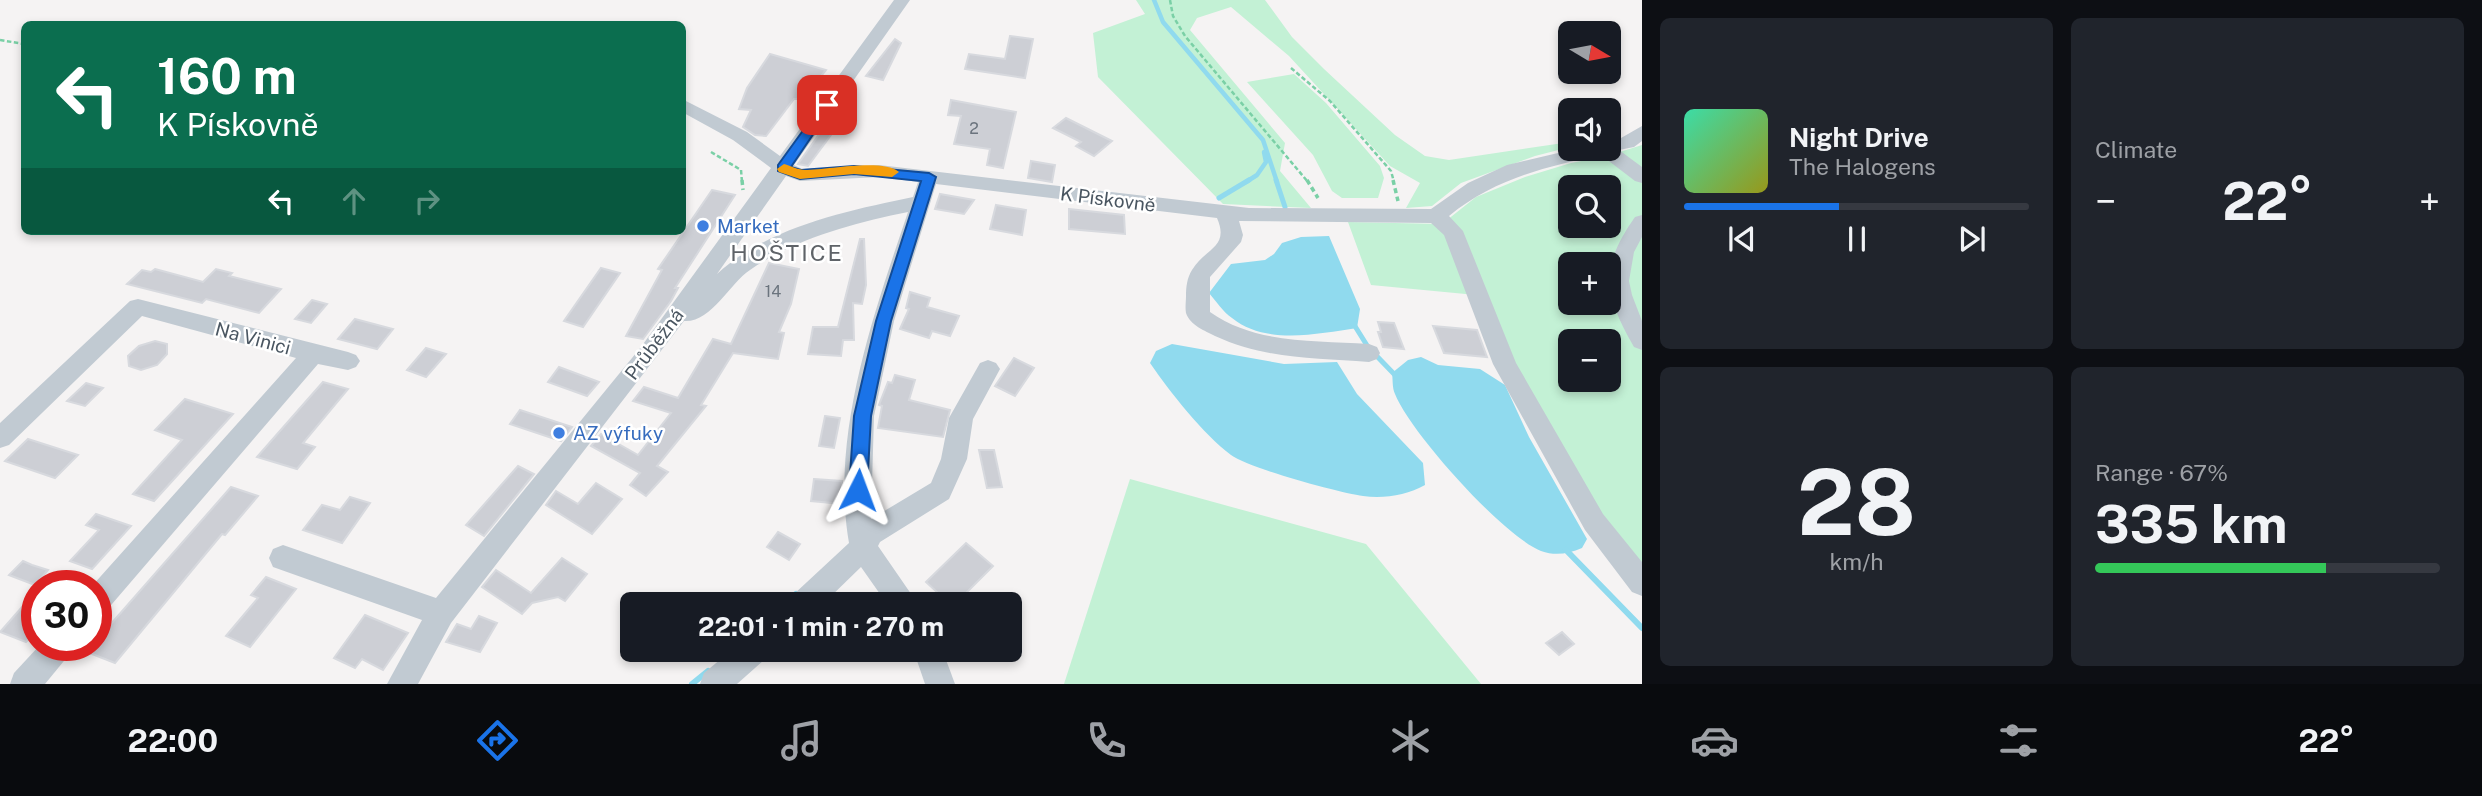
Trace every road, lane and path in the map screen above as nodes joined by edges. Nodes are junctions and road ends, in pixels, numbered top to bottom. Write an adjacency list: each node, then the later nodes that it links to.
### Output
1 (902, 0): 12 (street, Průběžná)
2 (1170, 0): 20 (path)
3 (0, 40): 4 (path)
4 (21, 44)
5 (1291, 68): 18 (path)
6 (686, 106): 12 (street)
7 (1642, 132): 8 (street)
8 (1621, 144)
9 (711, 152): 15 (path)
10 (1558, 159): 19 (street)
11 (1621, 161): 14 (street)
12 (783, 168): 13 (street, K Pískovně); 22 (street, Průběžná)
13 (929, 177): 16 (street); 17 (street, K Pískovně)
14 (1642, 177)
15 (739, 197)
16 (922, 202): 22 (street); 29 (street)
17 (1225, 213): 20 (street, K Pískovně); 24 (street)
18 (1396, 216): 19 (street, K Pískovně); 20 (street, K Pískovně)
19 (1436, 216): 31 (street)
20 (1329, 217)
21 (1642, 222): 23 (street)
22 (677, 314): 35 (street, Průběžná)
23 (1642, 341)
24 (1368, 353)
25 (313, 354): 26 (street); 28 (street, Na Vinici); 32 (street, Na Vinici)
26 (348, 361)
27 (988, 369): 29 (street)
28 (0, 438)
29 (863, 547): 33 (street); 34 (street)
30 (283, 558): 35 (street)
31 (1642, 583)
32 (112, 585)
33 (816, 592)
34 (895, 592)
35 (441, 613): 40 (street, Průběžná)
36 (45, 661): 39 (street)
37 (740, 662): 41 (street)
38 (932, 662): 42 (street)
39 (25, 684)
40 (402, 684)
41 (715, 684)
42 (940, 684)

